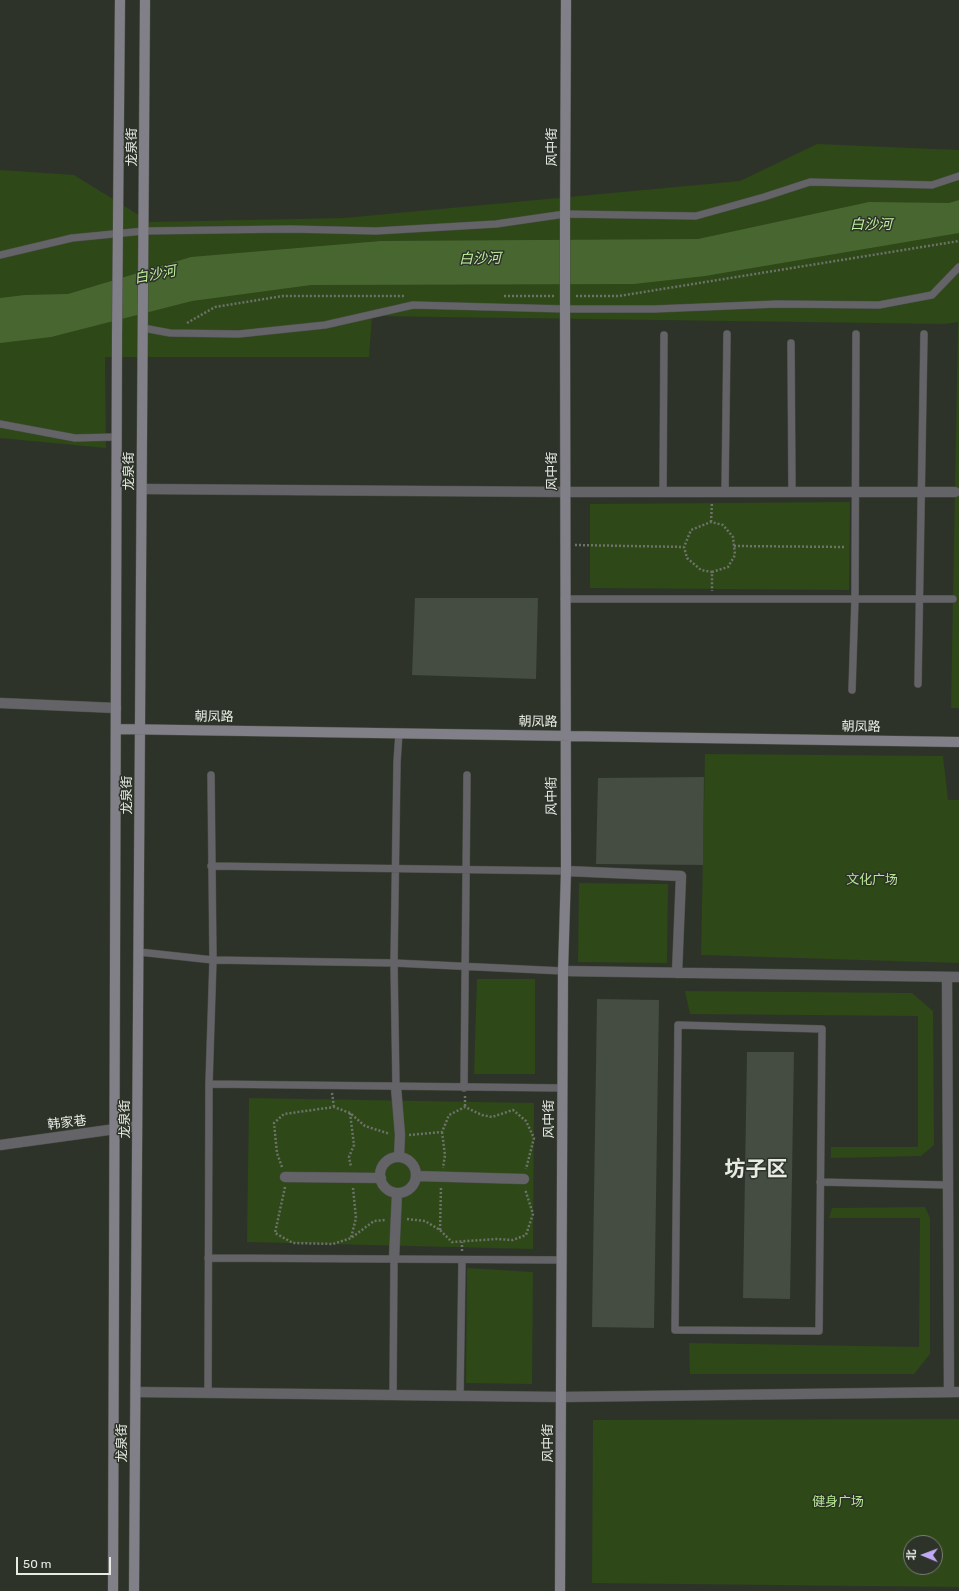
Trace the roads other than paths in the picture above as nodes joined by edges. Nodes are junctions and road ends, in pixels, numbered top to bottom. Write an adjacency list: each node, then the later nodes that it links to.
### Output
1 (120, 0): 7 (street, 龙泉街)
2 (145, 0): 6 (street, 龙泉街)
3 (566, 0): 5 (street, 风中街)
4 (959, 176): 5 (lane)
5 (565, 217): 6 (lane); 10 (street, 风中街, bridge)
6 (144, 231): 7 (lane); 11 (street, 龙泉街)
7 (119, 234): 8 (lane); 18 (street, 龙泉街)
8 (0, 255)
9 (959, 267): 10 (lane)
10 (565, 307): 11 (lane); 20 (street, 风中街)
11 (143, 327): 19 (street, 龙泉街)
12 (727, 334): 22 (lane)
13 (856, 334): 24 (lane)
14 (924, 334): 25 (lane)
15 (664, 335): 21 (lane)
16 (791, 343): 23 (lane)
17 (0, 424): 18 (lane)
18 (116, 436): 34 (street, 龙泉街)
19 (142, 489): 20 (street); 36 (street, 龙泉街)
20 (565, 492): 21 (street); 27 (street, 风中街)
21 (663, 492): 22 (street)
22 (725, 492): 23 (street)
23 (792, 492): 24 (street)
24 (856, 492): 25 (street); 28 (lane)
25 (921, 492): 26 (street); 29 (lane)
26 (955, 492)
27 (564, 599): 28 (lane); 38 (street, 风中街)
28 (855, 599): 29 (lane); 32 (lane)
29 (921, 599): 30 (lane); 31 (lane)
30 (953, 599)
31 (918, 684)
32 (852, 690)
33 (0, 703): 34 (street)
34 (116, 708): 35 (street, 龙泉街)
35 (116, 729): 36 (street, 朝凤路); 59 (street, 龙泉街)
36 (140, 729): 37 (street, 朝凤路); 46 (street, 龙泉街)
37 (399, 733): 38 (street, 朝凤路); 43 (lane)
38 (564, 736): 39 (street, 朝凤路); 45 (street, 风中街)
39 (959, 742)
40 (211, 775): 42 (lane)
41 (467, 775): 44 (lane)
42 (210, 866): 43 (lane); 47 (lane)
43 (395, 869): 44 (lane); 48 (lane)
44 (466, 870): 45 (lane); 49 (lane)
45 (566, 871): 50 (street, 风中街); 51 (street)
46 (139, 952): 47 (lane); 58 (street, 龙泉街)
47 (213, 960): 48 (lane); 54 (lane)
48 (394, 963): 49 (lane); 55 (lane)
49 (465, 967): 50 (lane); 56 (lane)
50 (563, 971): 51 (street); 57 (street, 风中街)
51 (677, 973): 52 (street)
52 (947, 977): 53 (street); 67 (street)
53 (959, 978)
54 (210, 1084): 55 (lane); 69 (lane)
55 (396, 1087): 56 (lane); 61 (street)
56 (464, 1088): 57 (lane)
57 (563, 1088): 72 (street, 风中街)
58 (138, 1126): 59 (street, 韩家巷); 73 (street, 龙泉街)
59 (115, 1130): 60 (street, 韩家巷); 79 (street, 龙泉街)
60 (0, 1145)
61 (399, 1157): 62 (street); 64 (street)
62 (416, 1176): 65 (street); 68 (street)
63 (285, 1177): 64 (street)
64 (381, 1178): 68 (street)
65 (524, 1179)
66 (820, 1182): 66 (lane); 67 (lane)
67 (948, 1184): 74 (street)
68 (397, 1193): 70 (street)
69 (208, 1258): 70 (lane); 75 (lane)
70 (394, 1259): 71 (lane); 76 (lane)
71 (462, 1260): 72 (lane); 77 (lane)
72 (562, 1260): 78 (street, 风中街)
73 (136, 1392): 75 (street); 80 (street, 龙泉街)
74 (954, 1392): 78 (street)
75 (208, 1393): 76 (street)
76 (393, 1395): 77 (street)
77 (460, 1396): 78 (street)
78 (561, 1397): 81 (street, 风中街)
79 (113, 1591)
80 (134, 1591)
81 (560, 1591)

